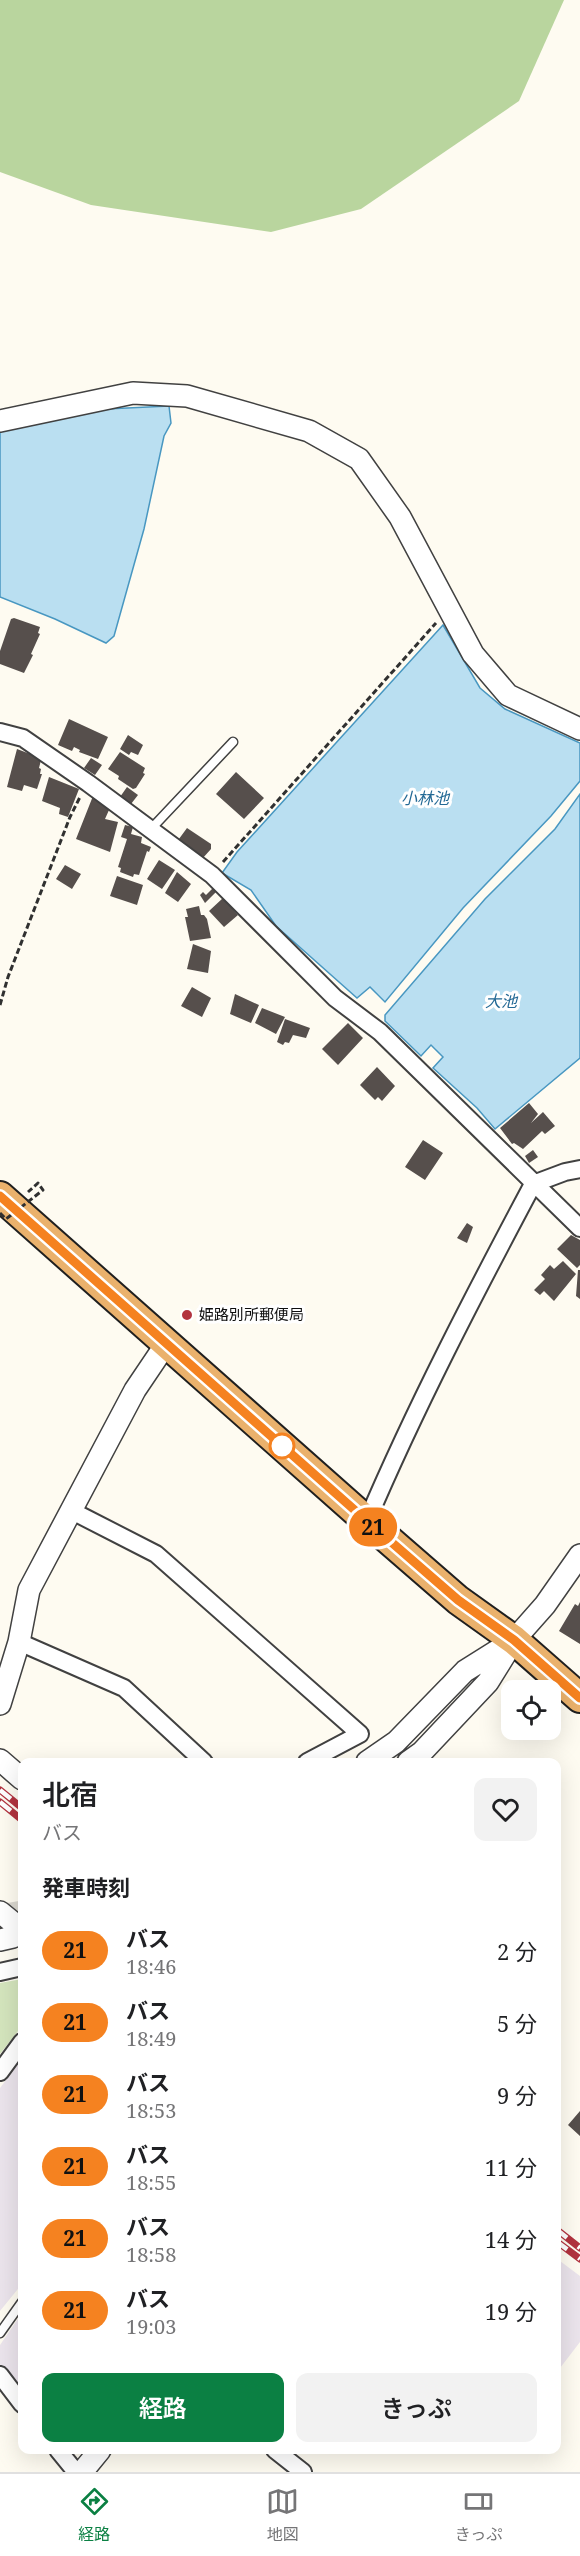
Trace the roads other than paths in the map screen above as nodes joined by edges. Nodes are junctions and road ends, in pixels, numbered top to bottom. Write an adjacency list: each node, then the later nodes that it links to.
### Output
1 (0, 421): 2 (street)
2 (580, 729)
3 (0, 732): 5 (street)
4 (233, 742): 5 (lane)
5 (150, 830): 7 (street)
6 (580, 1169): 7 (street)
7 (533, 1184): 9 (street); 12 (street)
8 (0, 1196): 10 (highway)
9 (580, 1228)
10 (166, 1344): 11 (street); 12 (highway)
11 (72, 1511): 15 (street); 19 (street)
12 (367, 1521): 14 (highway)
13 (580, 1555): 14 (street)
14 (514, 1640): 16 (highway); 20 (street); 21 (street)
15 (19, 1642): 17 (street); 18 (street)
16 (580, 1698)
17 (0, 1704)
18 (200, 1758)
19 (315, 1758)
20 (373, 1758)
21 (421, 1758)
22 (0, 1760): 23 (street)
23 (18, 1776)
24 (0, 1912): 25 (street)
25 (12, 1936)
26 (18, 1968): 27 (street)
27 (0, 1972)
28 (18, 2047): 29 (street)
29 (0, 2072)
30 (18, 2308): 31 (lane)
31 (0, 2333)
32 (0, 2375): 33 (street)
33 (18, 2399)
34 (61, 2454): 37 (street)
35 (97, 2454): 38 (street)
36 (280, 2454): 39 (street)
37 (76, 2472)
38 (82, 2472)
39 (303, 2472)

